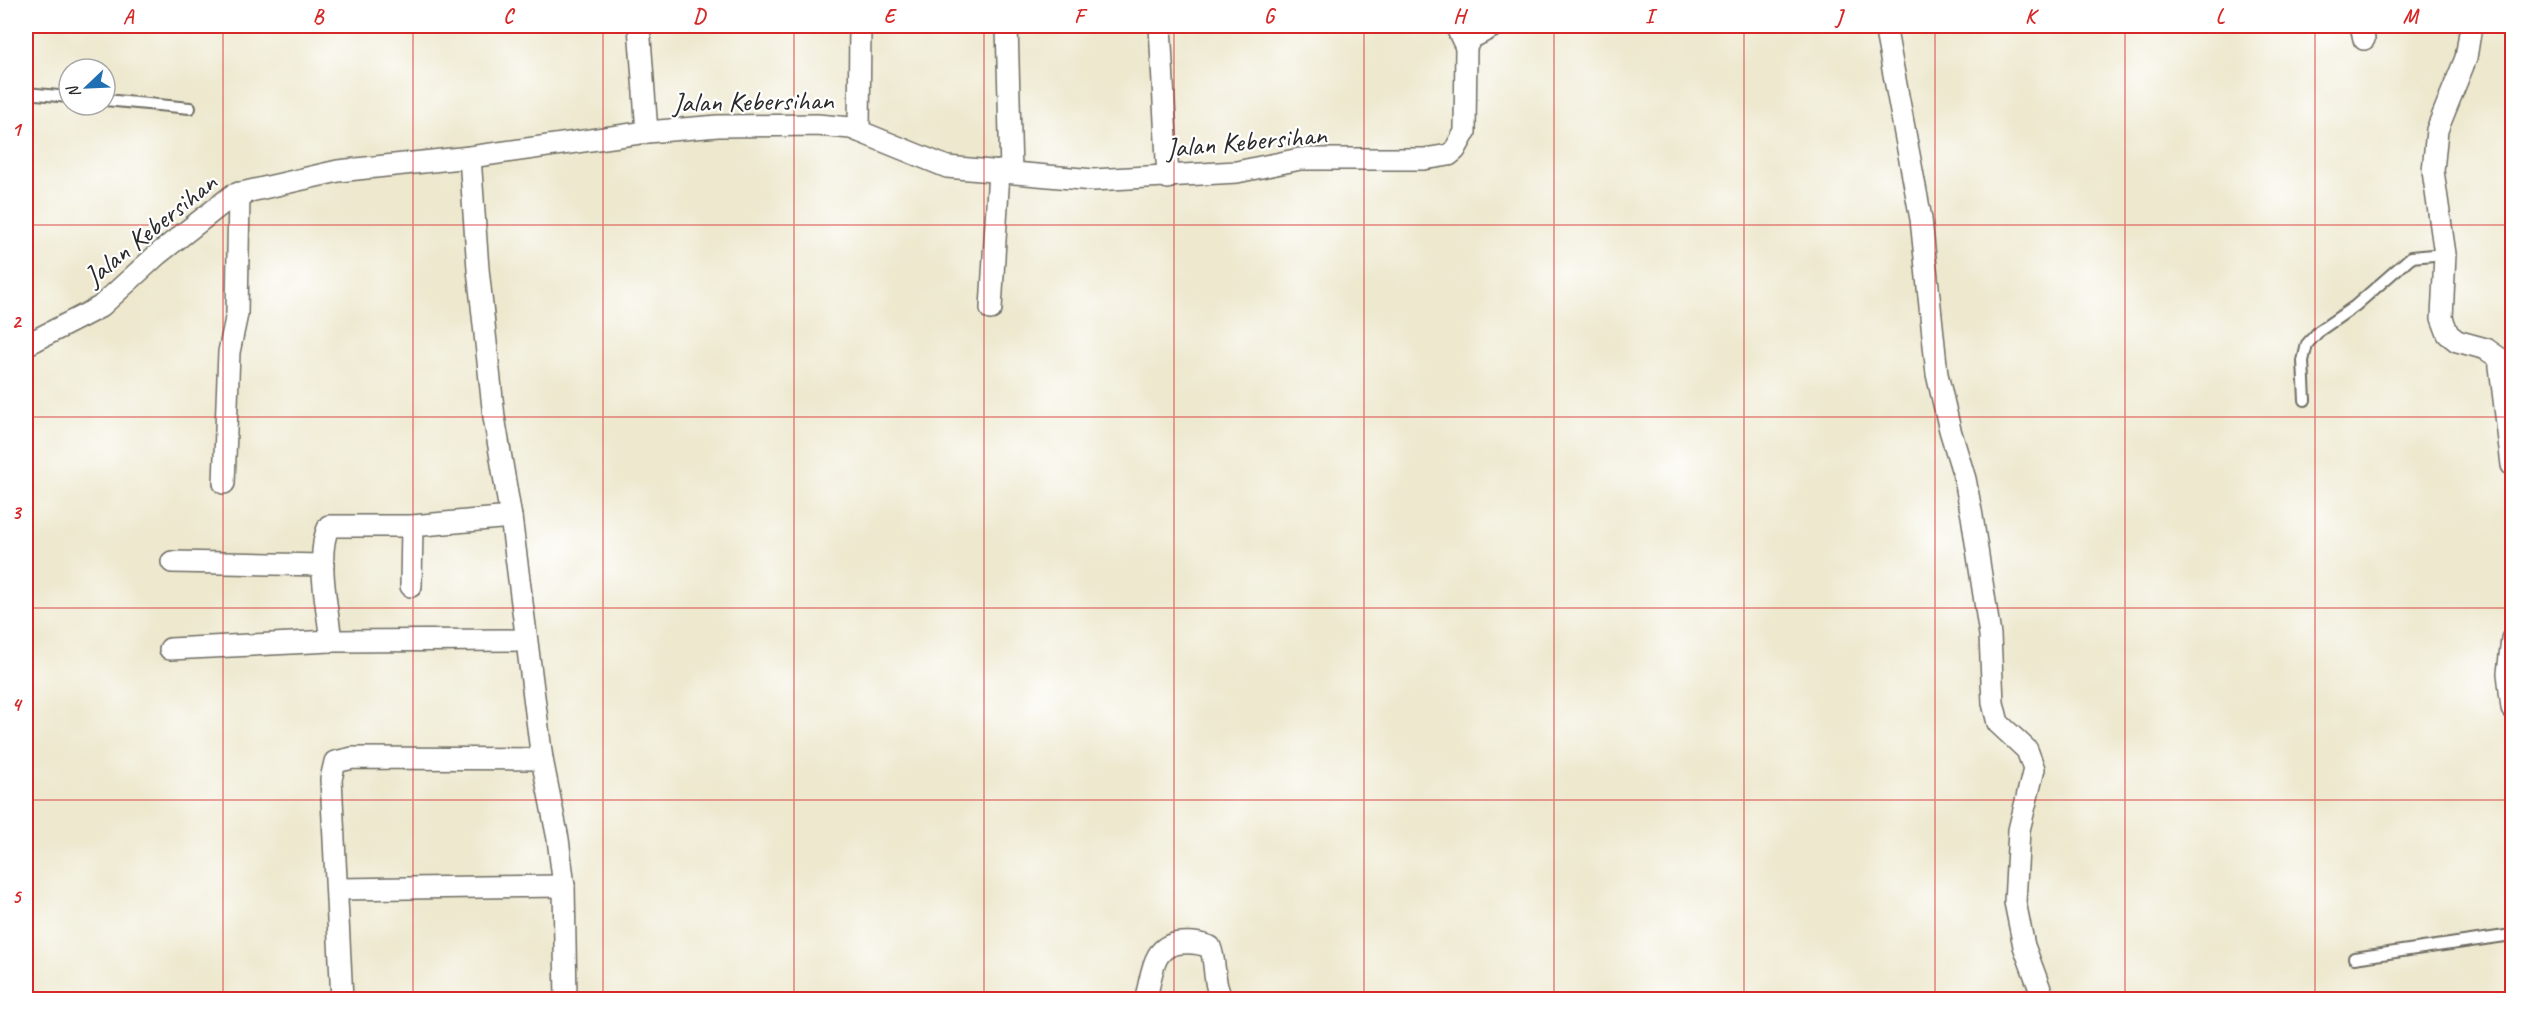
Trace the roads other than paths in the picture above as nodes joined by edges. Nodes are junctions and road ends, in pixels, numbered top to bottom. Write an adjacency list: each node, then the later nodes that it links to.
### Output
1 (639, 26): 15 (street)
2 (860, 26): 14 (street)
3 (1007, 26): 17 (street)
4 (1160, 26): 18 (street)
5 (1456, 26): 9 (street)
6 (1494, 26): 9 (street)
7 (1885, 26): 45 (street)
8 (2471, 26): 20 (street)
9 (1466, 47): 18 (street, Jalan Kebersihan)
10 (26, 93): 11 (lane)
11 (57, 96)
12 (117, 101): 13 (lane)
13 (190, 108)
14 (859, 131): 15 (street, Jalan Kebersihan); 17 (street, Jalan Kebersihan)
15 (647, 132): 16 (street, Jalan Kebersihan)
16 (470, 157): 19 (street, Jalan Kebersihan); 26 (street)
17 (1005, 172): 18 (street, Jalan Kebersihan); 21 (street)
18 (1168, 178)
19 (239, 194): 22 (street, Jalan Kebersihan); 25 (street)
20 (2445, 254): 23 (lane); 24 (street)
21 (991, 309)
22 (26, 345)
23 (2305, 400)
24 (2512, 465)
25 (224, 483)
26 (511, 517): 27 (street); 32 (street)
27 (412, 526): 29 (street); 30 (street)
28 (172, 562): 29 (street)
29 (323, 565): 33 (street)
30 (411, 586)
31 (2512, 639): 35 (street)
32 (526, 640): 33 (street); 36 (street)
33 (331, 641): 34 (street)
34 (170, 649)
35 (2512, 708)
36 (542, 759): 37 (street); 38 (street)
37 (564, 886): 38 (street); 42 (street)
38 (338, 889): 41 (street)
39 (2512, 935): 40 (lane)
40 (2355, 958)
41 (342, 999)
42 (566, 999)
43 (1145, 999): 44 (street)
44 (1222, 999)
45 (2044, 999)

